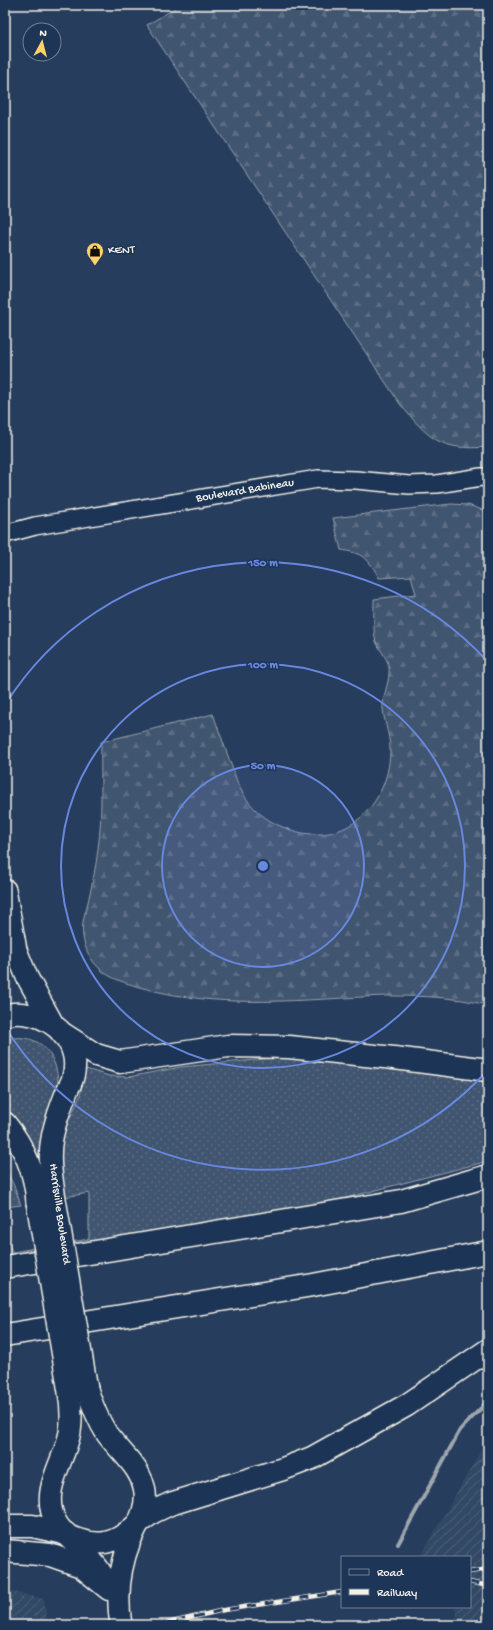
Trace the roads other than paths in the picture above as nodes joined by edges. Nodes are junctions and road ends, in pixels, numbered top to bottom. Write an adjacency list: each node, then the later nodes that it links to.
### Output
1 (488, 478): 2 (street, Boulevard Babineau)
2 (5, 534)
3 (5, 890): 5 (main road, Harrisville Boulevard)
4 (5, 1016): 5 (main road)
5 (58, 1029): 6 (highway); 9 (main road, Harrisville Boulevard)
6 (488, 1070)
7 (5, 1123): 9 (main road, Harrisville Boulevard)
8 (488, 1176): 11 (highway)
9 (46, 1200): 14 (main road, Harrisville Boulevard, bridge)
10 (488, 1252): 12 (highway)
11 (5, 1267)
12 (5, 1335)
13 (488, 1350): 15 (highway)
14 (78, 1391): 15 (main road); 17 (main road)
15 (139, 1522): 17 (main road); 20 (main road)
16 (5, 1526): 17 (highway)
17 (64, 1533): 19 (main road)
18 (5, 1550): 19 (highway)
19 (109, 1589): 20 (main road)
20 (120, 1618)

